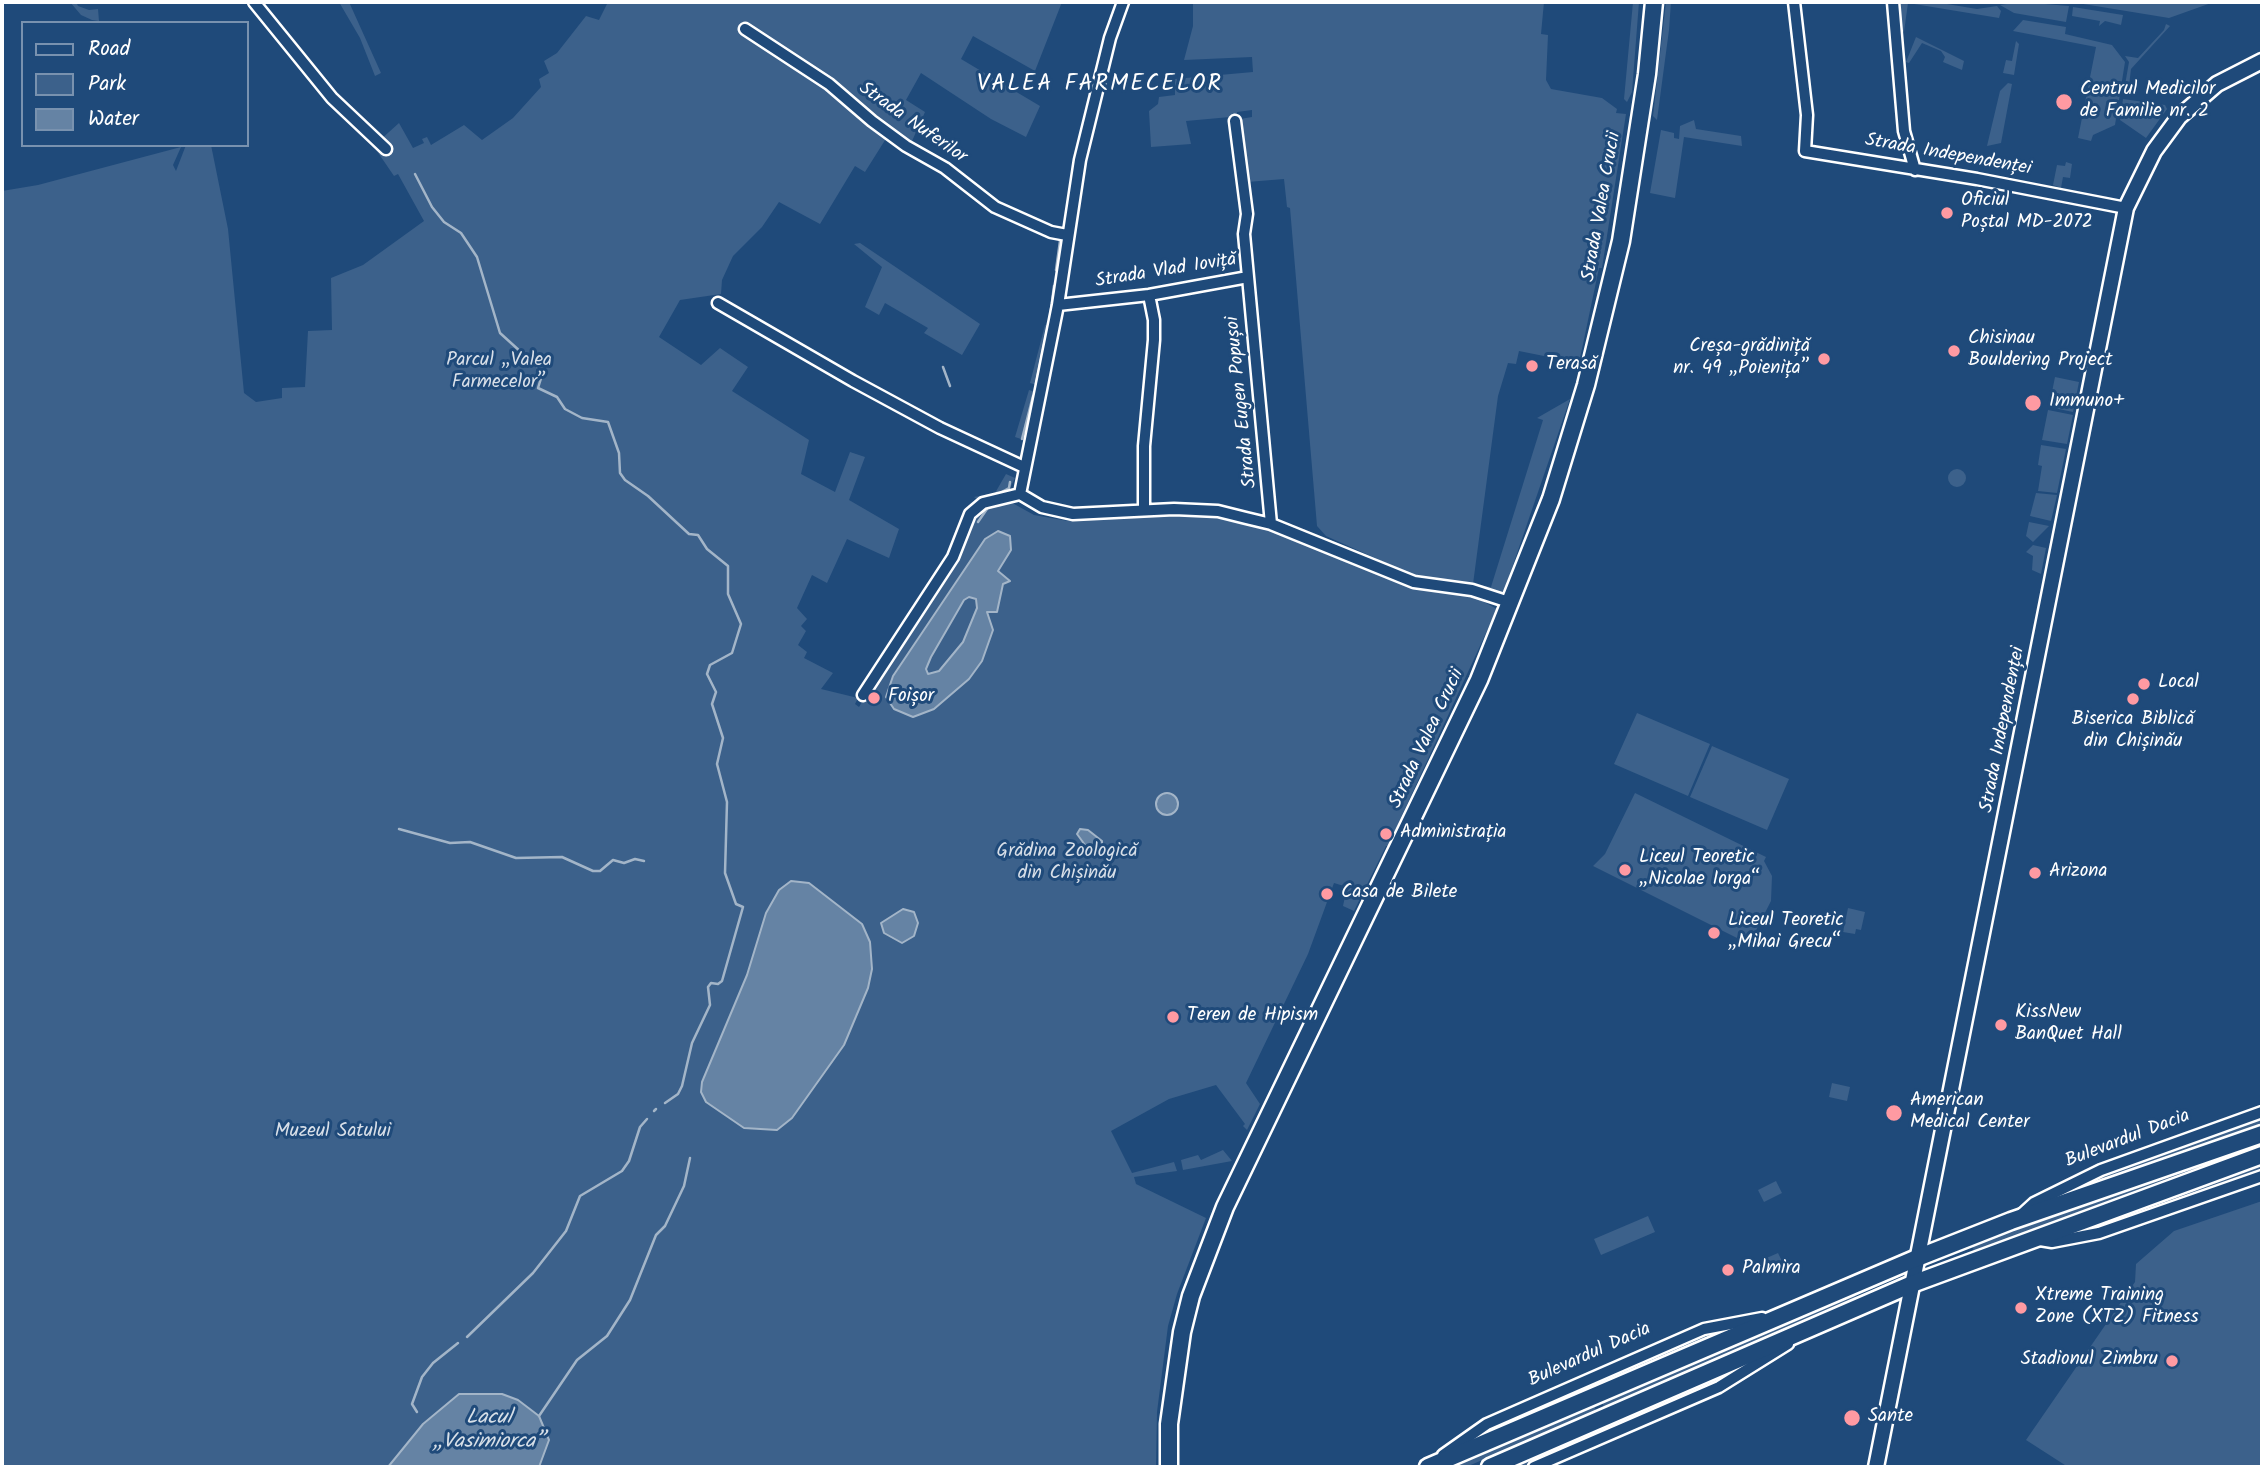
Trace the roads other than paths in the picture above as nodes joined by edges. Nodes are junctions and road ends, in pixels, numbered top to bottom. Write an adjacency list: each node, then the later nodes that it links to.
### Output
1 (254, 2): 9 (street)
2 (1123, 2): 12 (street)
3 (1654, 2): 21 (main road, Strada Valea Crucii)
4 (1794, 2): 10 (street, Strada Independenței)
5 (1893, 2): 10 (street)
6 (745, 29): 12 (street, Strada Nuferilor)
7 (2262, 61): 11 (main road, Strada Independenței)
8 (1235, 121): 13 (street, Strada Vlad Ioviță)
9 (386, 149)
10 (1915, 170): 11 (street, Strada Independenței)
11 (2126, 208): 29 (main road, Strada Independenței)
12 (1067, 235): 16 (street)
13 (1248, 276): 14 (street, Strada Vlad Ioviță); 20 (street, Strada Eugen Popușoi)
14 (1149, 295): 16 (street, Strada Vlad Ioviță); 19 (street)
15 (718, 303): 17 (street)
16 (1058, 305): 17 (street)
17 (1024, 467): 18 (street)
18 (1020, 494): 19 (street); 22 (street)
19 (1144, 509): 20 (street)
20 (1271, 524): 21 (street)
21 (1512, 603): 32 (main road, Strada Valea Crucii)
22 (863, 695)
23 (2262, 1112): 27 (street, Bulevardul Dacia)
24 (2262, 1134): 27 (main road, Bulevardul Dacia)
25 (2262, 1155): 28 (main road)
26 (2262, 1176): 28 (street)
27 (2015, 1220): 29 (main road, Bulevardul Dacia)
28 (2033, 1238): 30 (main road)
29 (1917, 1258): 30 (main road, Strada Independenței); 33 (main road, Bulevardul Dacia)
30 (1912, 1284): 31 (main road); 36 (main road, Strada Independenței)
31 (1805, 1332): 34 (main road); 35 (street)
32 (1169, 1467)
33 (1428, 1467)
34 (1490, 1467)
35 (1534, 1467)
36 (1875, 1467)

